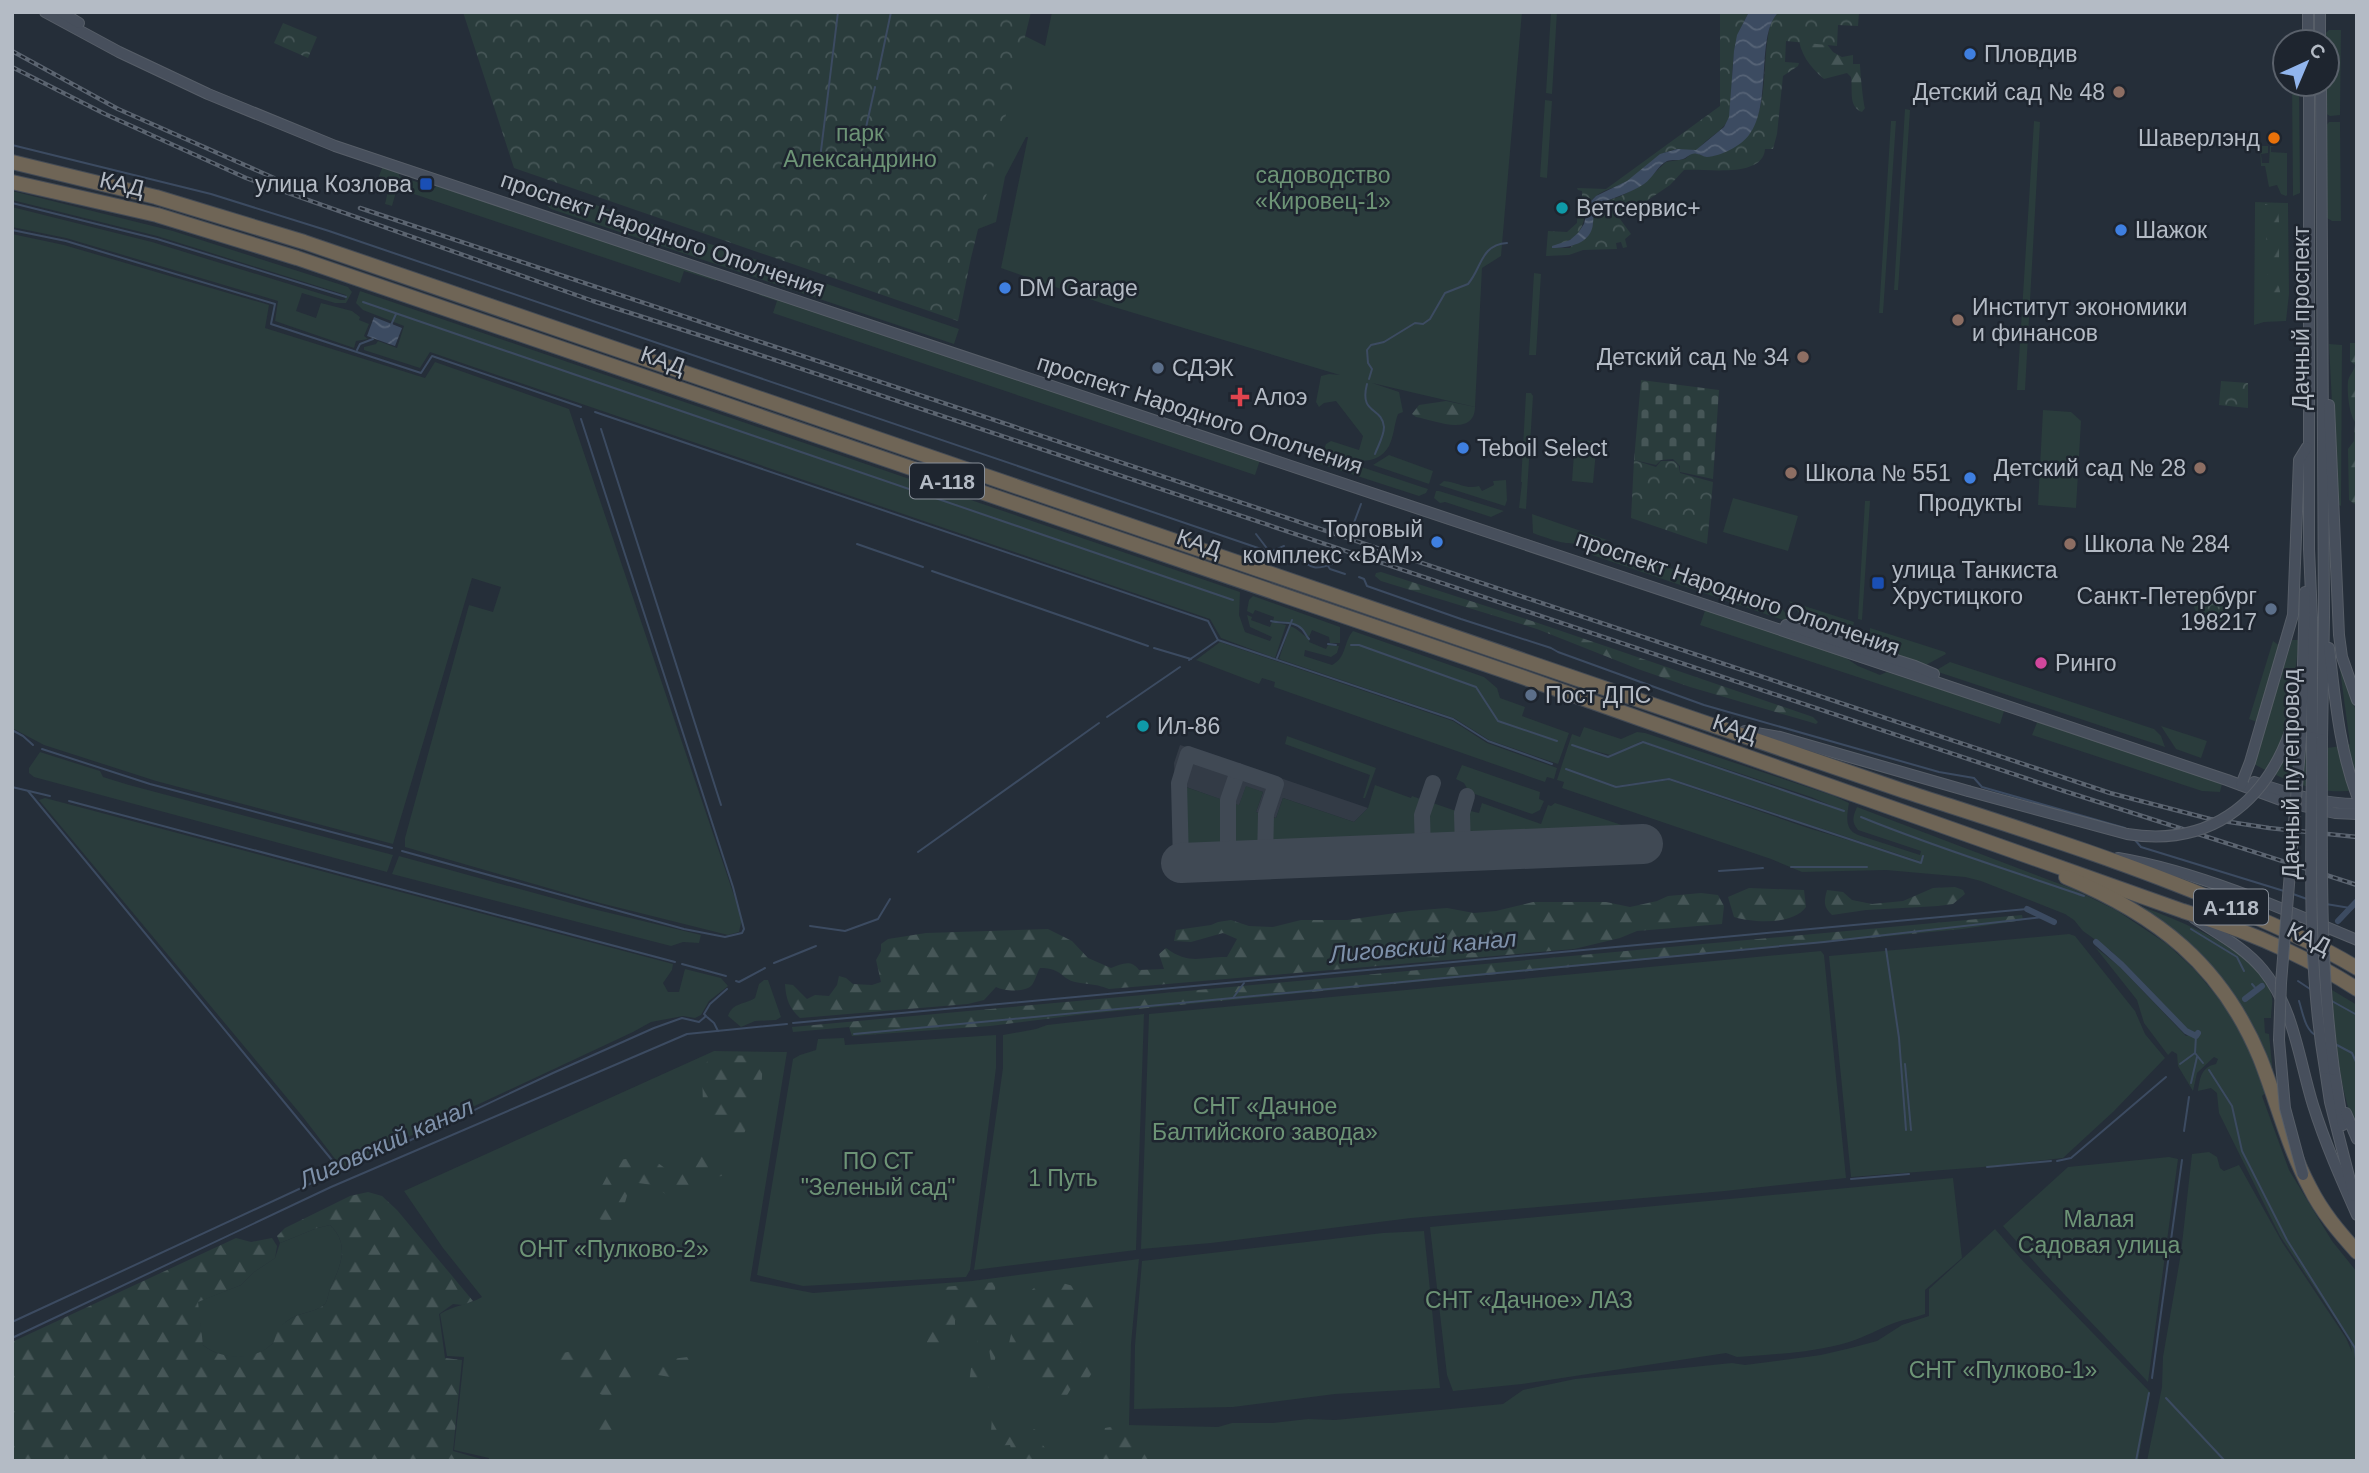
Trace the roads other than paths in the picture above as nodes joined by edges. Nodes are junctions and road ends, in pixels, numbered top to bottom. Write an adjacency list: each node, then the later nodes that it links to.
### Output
1 (46, 12): 16 (main road, проспект Народного Ополчения)
2 (61, 12): 16 (main road, проспект Народного Ополчения)
3 (2309, 98): 8 (main road, Дачный проспект)
4 (2320, 98): 7 (main road, Дачный проспект)
5 (12, 162): 15 (highway, КАД / А-118)
6 (12, 182): 20 (highway, КАД / А-118)
7 (2322, 372): 10 (main road, Дачный проспект); 14 (main road)
8 (2309, 444): 9 (main road, Дачный проспект); 16 (main road)
9 (2309, 549): 11 (main road, Дачный путепровод)
10 (2323, 551): 12 (main road, Дачный путепровод)
11 (2311, 573): 13 (main road); 26 (main road, Дачный путепровод, bridge)
12 (2324, 617): 17 (main road); 26 (main road, Дачный путепровод, bridge)
13 (2304, 670): 15 (main road, bridge); 29 (main road, bridge)
14 (2357, 700)
15 (1717, 727): 21 (highway, КАД / А-118)
16 (2242, 782): 18 (main road, проспект Народного Ополчения); 19 (main road, проспект Народного Ополчения)
17 (2357, 796)
18 (2357, 804)
19 (2357, 814)
20 (1986, 840): 22 (highway, КАД / А-118); 29 (highway, bridge)
21 (2101, 855): 23 (main road); 24 (highway, КАД / А-118)
22 (2183, 911): 25 (highway, КАД / А-118); 32 (main road)
23 (2357, 940)
24 (2357, 968)
25 (2357, 991)
26 (2329, 1069): 27 (main road, Дачный путепровод); 31 (main road, Дачный путепровод)
27 (2336, 1085): 28 (main road); 30 (main road, Дачный путепровод)
28 (2357, 1139)
29 (2303, 1175): 33 (highway)
30 (2357, 1179)
31 (2357, 1205)
32 (2357, 1215)
33 (2357, 1252)

